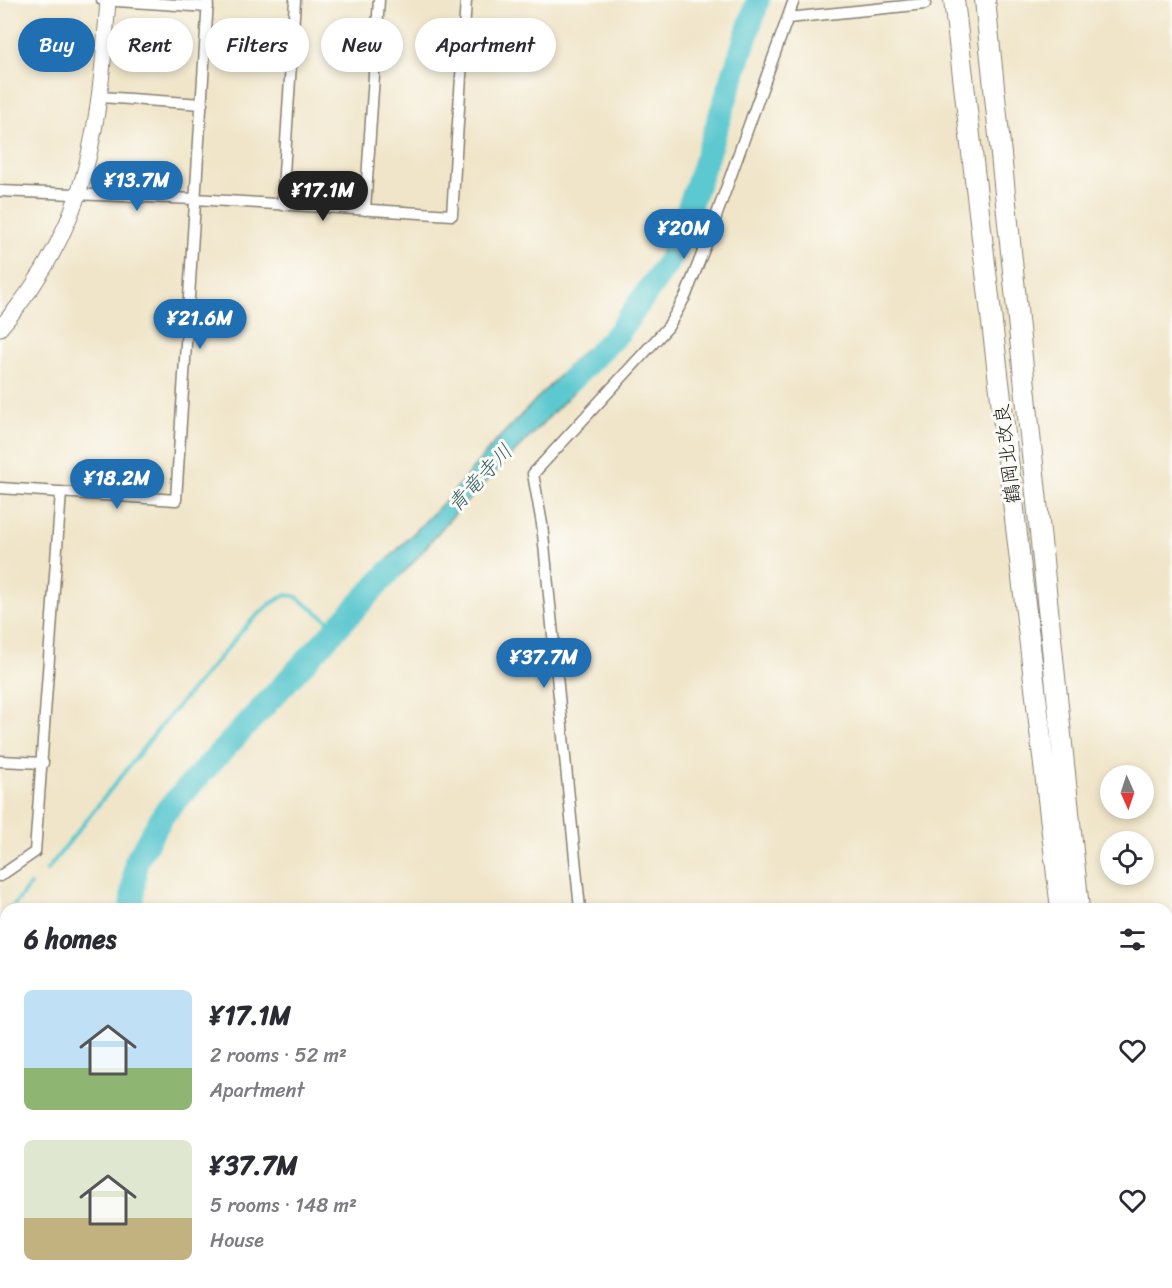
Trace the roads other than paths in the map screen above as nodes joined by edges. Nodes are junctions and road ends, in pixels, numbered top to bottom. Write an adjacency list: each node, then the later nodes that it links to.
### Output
1 (102, 0): 2 (street)
2 (108, 0): 9 (street); 12 (street)
3 (295, 0): 17 (street)
4 (379, 0): 18 (street)
5 (466, 0): 18 (street)
6 (794, 0): 11 (street)
7 (954, 0): 26 (highway, 鶴岡北改良)
8 (985, 0): 27 (highway, 鶴岡北改良)
9 (208, 3): 13 (street)
10 (926, 4): 11 (street)
11 (788, 18): 25 (street)
12 (101, 97): 13 (street); 15 (street)
13 (202, 104): 16 (street)
14 (0, 191): 15 (street)
15 (79, 196): 16 (street); 19 (street)
16 (195, 199): 17 (street); 21 (street)
17 (282, 205): 18 (street)
18 (365, 210)
19 (0, 328)
20 (0, 488): 21 (street)
21 (61, 492): 23 (street)
22 (0, 761): 23 (street)
23 (43, 763): 24 (street)
24 (0, 876)
25 (579, 903)
26 (1060, 903)
27 (1078, 903)

